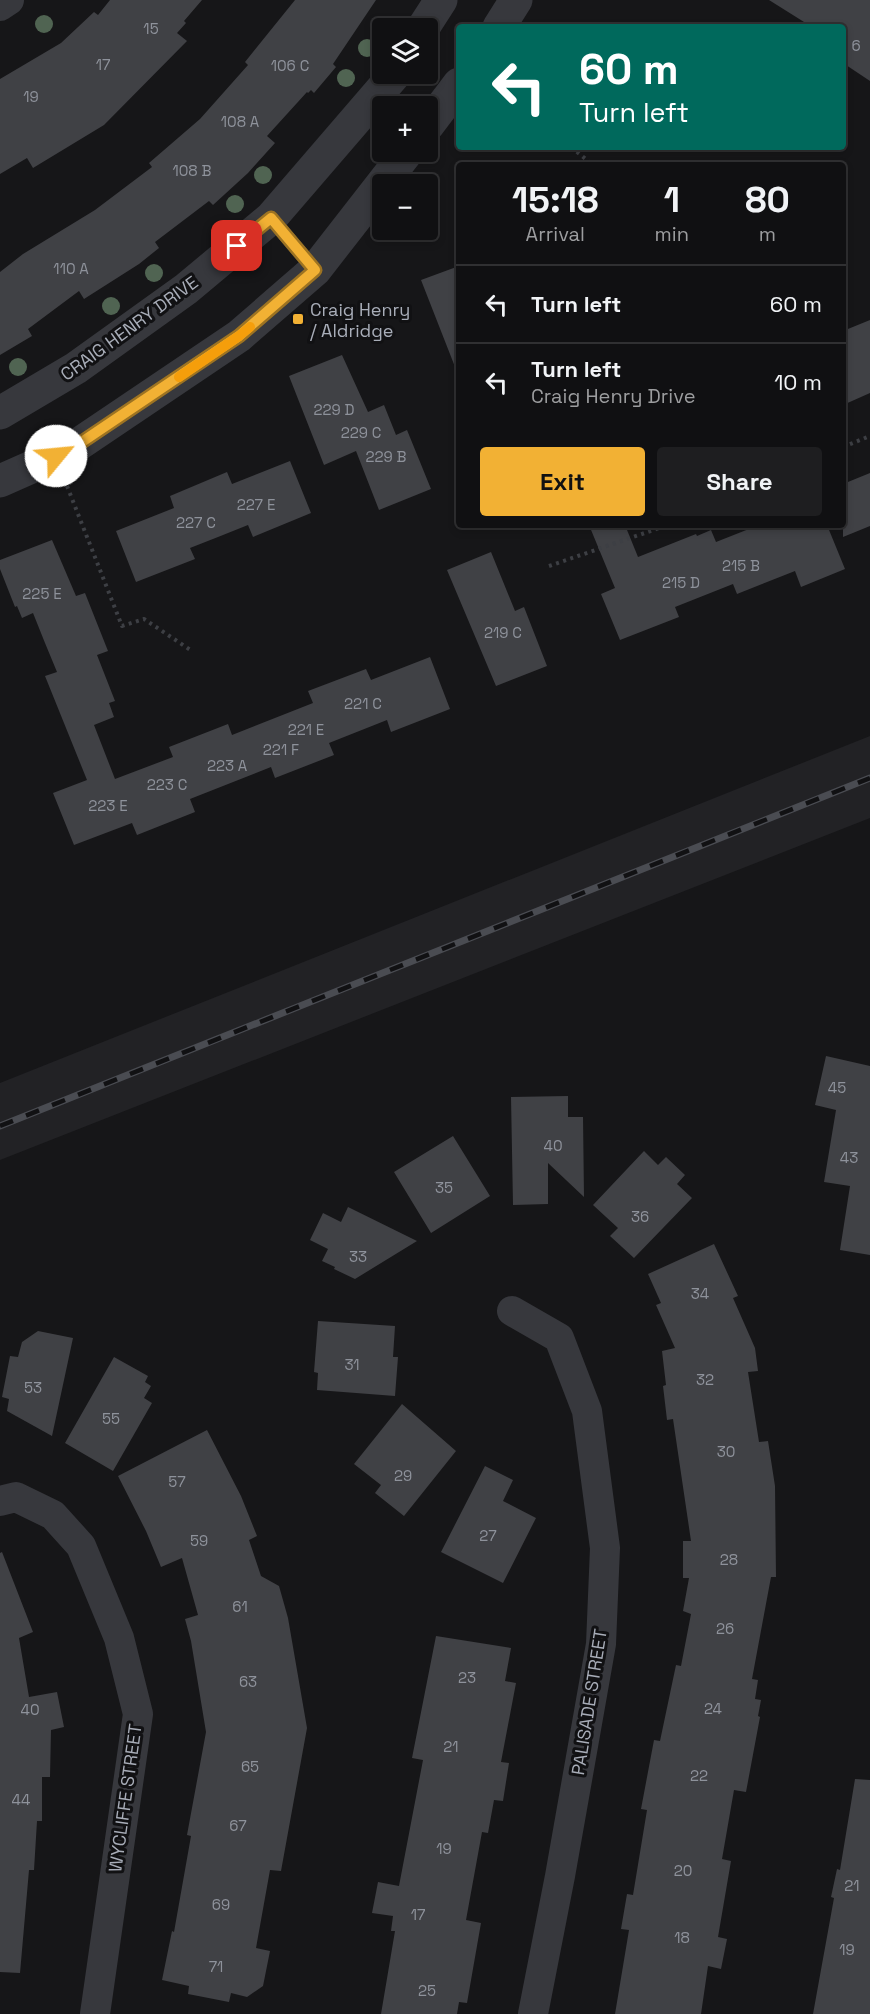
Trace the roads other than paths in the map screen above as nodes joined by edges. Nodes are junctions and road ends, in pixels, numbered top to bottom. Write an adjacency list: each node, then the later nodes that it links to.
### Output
1 (9, 0): 4 (street)
2 (441, 0): 5 (street)
3 (516, 0): 6 (street)
4 (0, 6)
5 (429, 18)
6 (501, 24)
7 (386, 84): 11 (street, CRAIG HENRY DRIVE)
8 (456, 88): 9 (street)
9 (438, 112)
10 (399, 162): 12 (street)
11 (271, 218): 12 (lane); 13 (street, CRAIG HENRY DRIVE)
12 (315, 270): 14 (street)
13 (0, 413)
14 (0, 481)
15 (512, 1311): 18 (street, PALISADE STREET)
16 (0, 1502): 17 (street, WYCLIFFE STREET)
17 (95, 2014)
18 (533, 2014)

